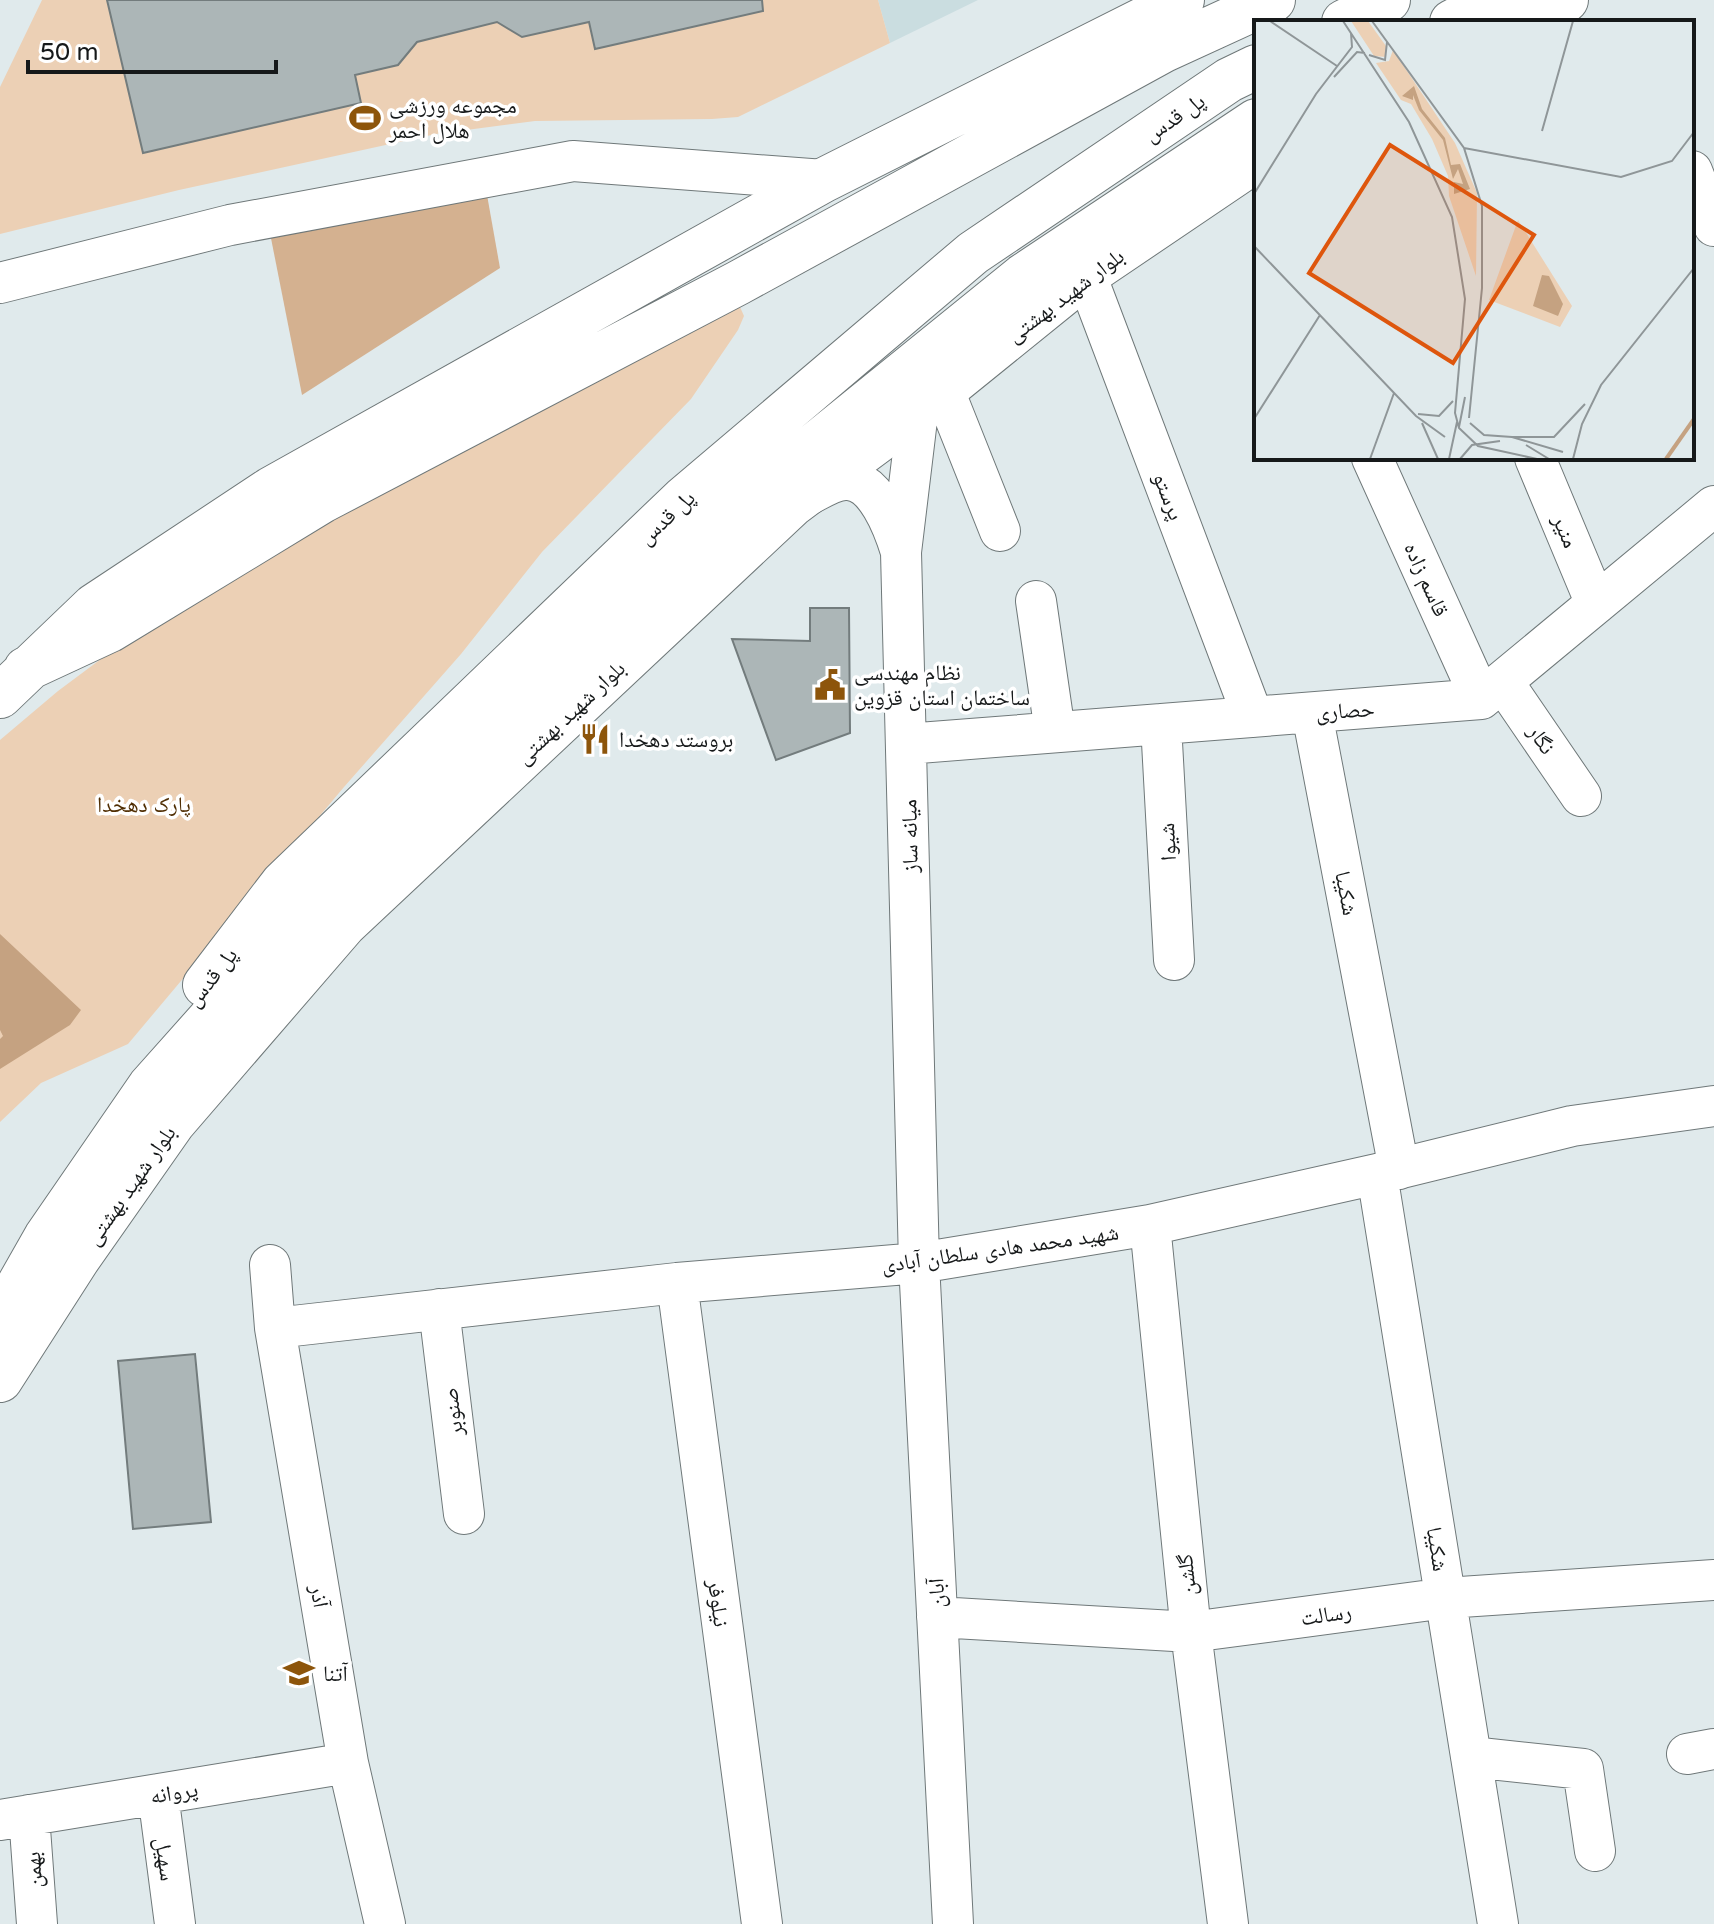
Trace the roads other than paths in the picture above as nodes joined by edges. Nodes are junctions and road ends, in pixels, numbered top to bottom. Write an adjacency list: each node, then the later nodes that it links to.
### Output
1 (1182, 0): 13 (main road)
2 (1273, 0): 26 (main road)
3 (1388, 0): 6 (main road)
4 (1495, 0): 7 (main road)
5 (1566, 0): 8 (main road)
6 (1348, 20)
7 (1456, 20)
8 (1523, 20)
9 (1254, 68): 35 (main road, پل قدس)
10 (1254, 122): 35 (main road, پل قدس)
11 (1254, 161): 15 (main road, بلوار شهید بهشتی)
12 (1694, 176): 14 (street)
13 (824, 180): 16 (street); 26 (main road)
14 (1714, 226)
15 (1086, 275): 17 (main road, بلوار شهید بهشتی); 29 (street, پرستو)
16 (0, 283)
17 (930, 400): 20 (main road, بلوار شهید بهشتی); 22 (street); 23 (street, میانه ساز)
18 (1373, 460): 27 (street, قاسم زاده)
19 (1536, 460): 25 (street, منیر)
20 (793, 504): 23 (street); 45 (main road, بلوار شهید بهشتی)
21 (1714, 506): 25 (street)
22 (1000, 531)
23 (901, 552): 32 (street, میانه ساز)
24 (1036, 601): 31 (street)
25 (1596, 604): 27 (street)
26 (13, 682)
27 (1492, 690): 28 (street, حصاری); 33 (street, نگار)
28 (1312, 713): 29 (street, حصاری); 37 (street, شکیبا)
29 (1253, 717): 30 (street, حصاری)
30 (1161, 724): 31 (street, حصاری); 34 (street, شیوا)
31 (1055, 732): 32 (street, حصاری)
32 (906, 744): 39 (street, میانه ساز)
33 (1581, 796)
34 (1174, 960)
35 (172, 1061): 43 (main road, پل قدس)
36 (1714, 1106): 37 (street, شهید محمد هادی سلطان آبادی)
37 (1388, 1171): 38 (street, شهید محمد هادی سلطان آبادی); 48 (street, شکیبا)
38 (1150, 1225): 39 (street, شهید محمد هادی سلطان آبادی); 50 (street, گلشن)
39 (919, 1263): 41 (street, شهید محمد هادی سلطان آبادی); 49 (street, آبان)
40 (270, 1265): 44 (street, آذر)
41 (677, 1283): 42 (street, شهید محمد هادی سلطان آبادی); 59 (street, نیلوفر)
42 (439, 1309): 44 (street, شهید محمد هادی سلطان آبادی); 46 (street, صنوبر)
43 (0, 1318)
44 (275, 1328): 52 (street, آذر)
45 (0, 1380)
46 (464, 1514)
47 (1714, 1580): 48 (street, رسالت)
48 (1446, 1598): 50 (street, رسالت); 51 (street, شکیبا)
49 (937, 1617): 50 (street, رسالت); 60 (street, آبان)
50 (1191, 1632): 61 (street, گلشن)
51 (1471, 1757): 55 (street); 62 (street, شکیبا)
52 (348, 1763): 53 (street, پروانه); 58 (street, آذر)
53 (158, 1794): 54 (street, پروانه); 57 (street, سهیل)
54 (14, 1818): 56 (street, بهمن)
55 (1595, 1851)
56 (37, 1924)
57 (175, 1924)
58 (385, 1924)
59 (762, 1924)
60 (953, 1924)
61 (1228, 1924)
62 (1498, 1924)

